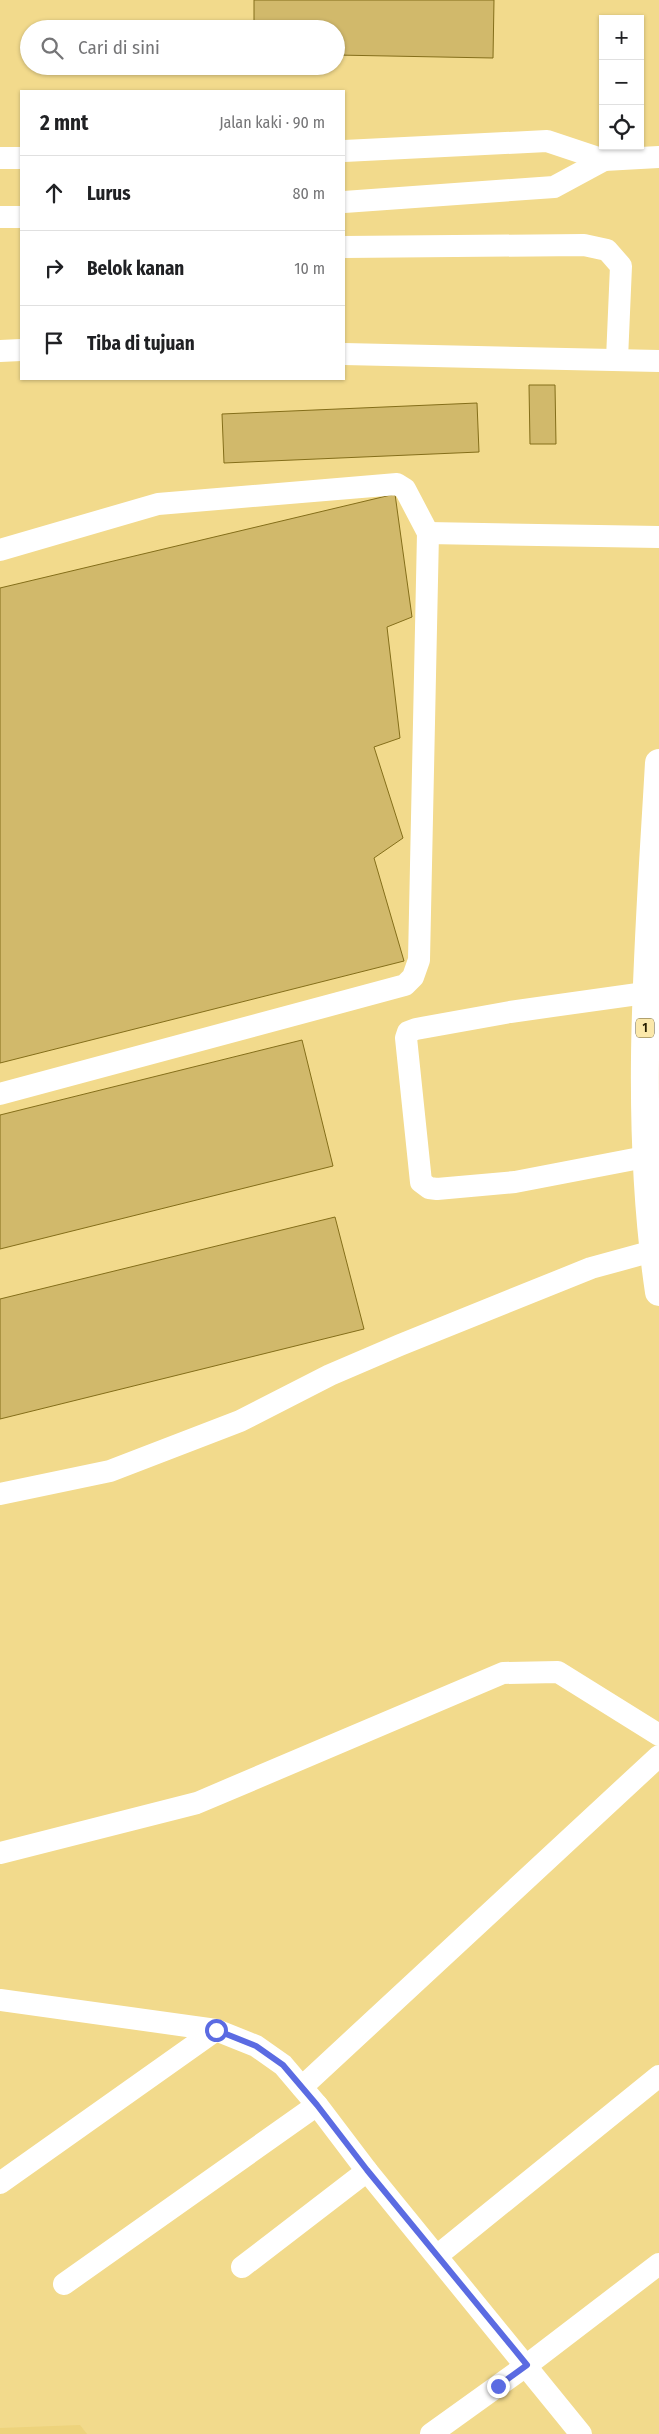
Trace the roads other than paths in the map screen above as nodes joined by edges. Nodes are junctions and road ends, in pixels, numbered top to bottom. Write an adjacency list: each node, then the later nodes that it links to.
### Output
1 (345, 151): 5 (lane)
2 (659, 157): 5 (lane)
3 (0, 158): 4 (lane)
4 (20, 158)
5 (604, 160): 6 (lane)
6 (345, 202)
7 (0, 217): 8 (lane)
8 (20, 217)
9 (345, 247): 13 (lane)
10 (20, 350): 11 (lane)
11 (0, 351)
12 (345, 354): 13 (lane)
13 (617, 359): 14 (lane)
14 (659, 361)
15 (428, 533): 16 (lane); 17 (lane); 21 (lane)
16 (659, 537)
17 (0, 550)
18 (659, 763): 19 (highway, 1)
19 (657, 842): 20 (highway, 1)
20 (645, 993): 22 (highway, 1); 22 (lane)
21 (0, 1094)
22 (645, 1157): 23 (highway, 1)
23 (653, 1251): 24 (highway, 1); 25 (lane)
24 (659, 1292)
25 (0, 1494)
26 (659, 1735): 28 (lane)
27 (659, 1756): 32 (lane)
28 (0, 1852)
29 (0, 2000): 30 (lane)
30 (216, 2030): 32 (lane); 35 (lane)
31 (659, 2076): 36 (lane)
32 (302, 2087): 33 (lane)
33 (317, 2105): 34 (lane); 39 (lane)
34 (367, 2170): 36 (lane); 38 (lane)
35 (0, 2183)
36 (438, 2255): 40 (lane)
37 (659, 2264): 40 (lane)
38 (242, 2267)
39 (64, 2284)
40 (527, 2365): 41 (lane); 42 (lane)
41 (431, 2434)
42 (581, 2434)

